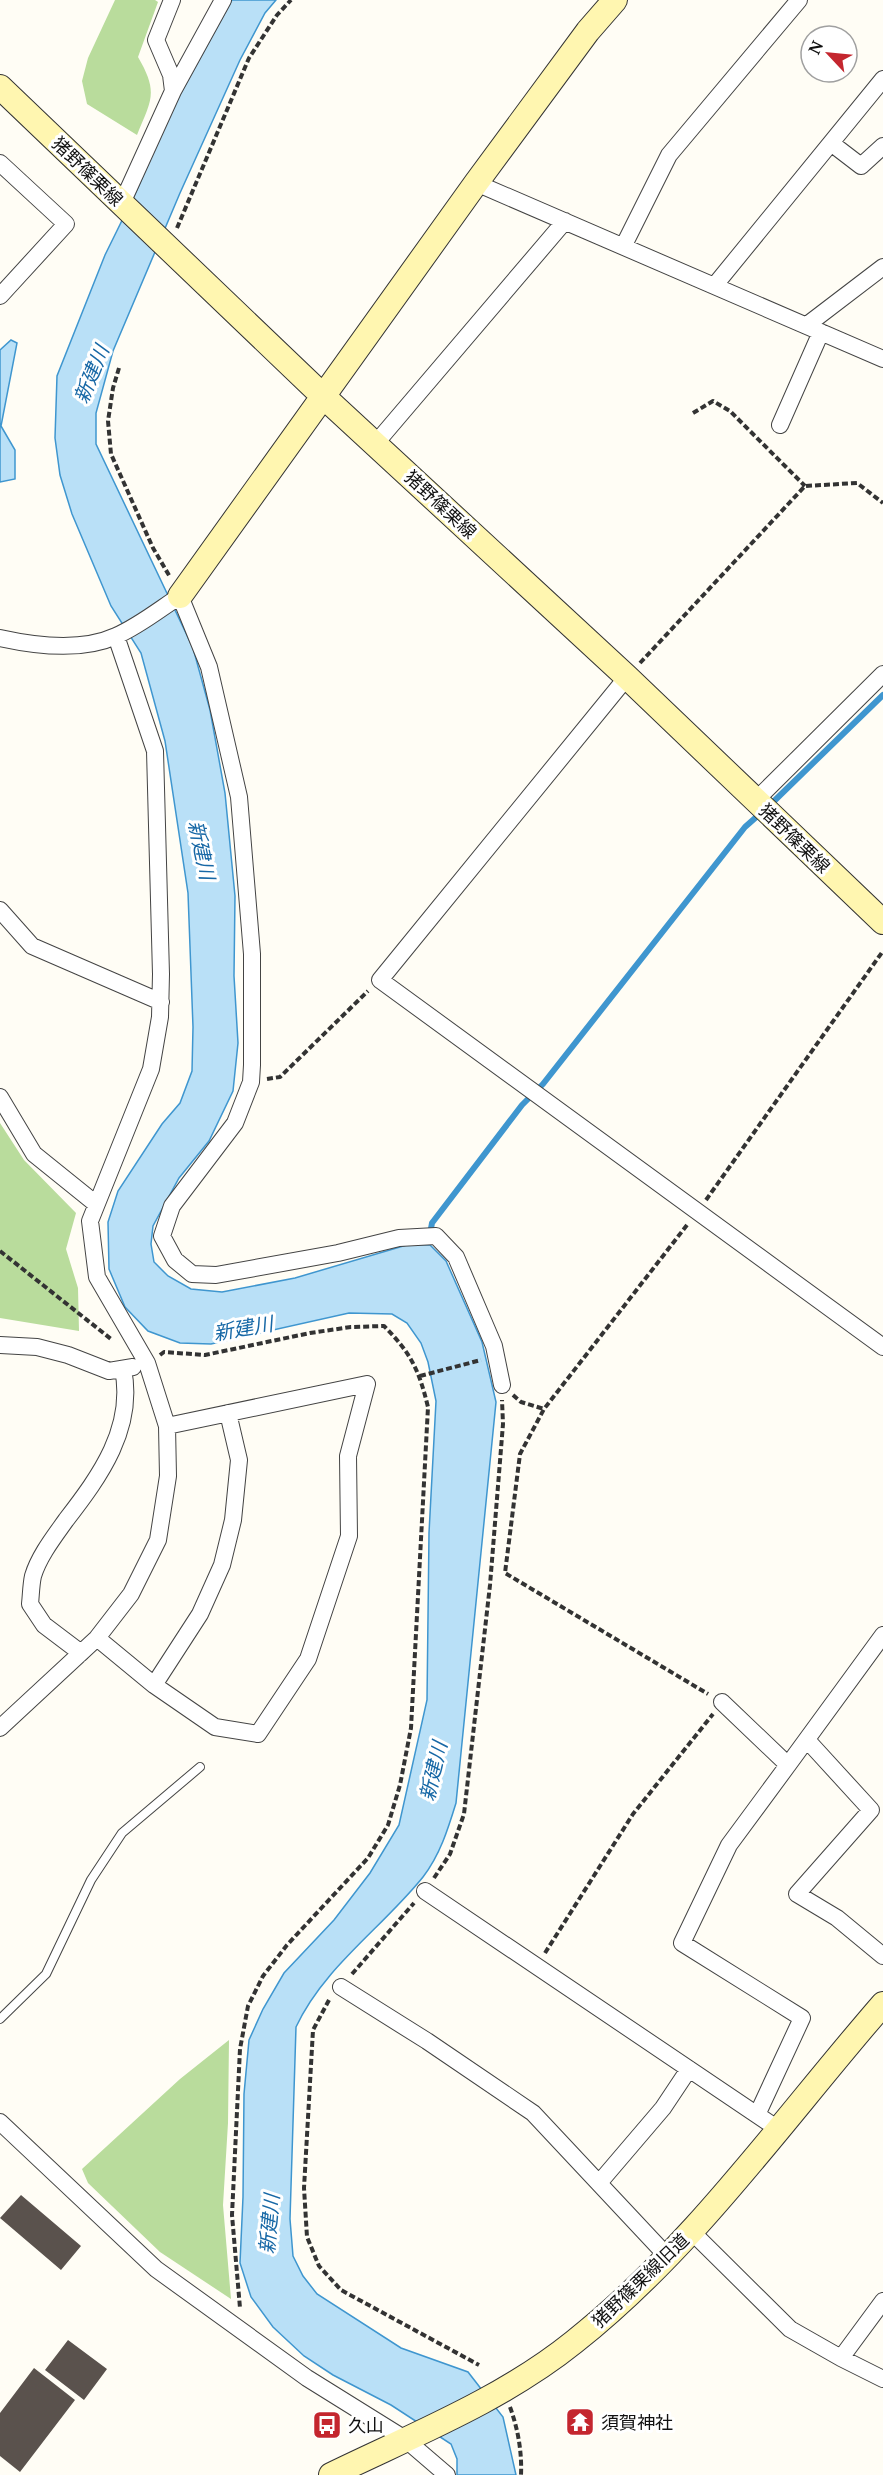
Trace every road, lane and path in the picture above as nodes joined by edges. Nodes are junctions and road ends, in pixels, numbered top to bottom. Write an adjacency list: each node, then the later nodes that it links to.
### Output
1 (172, 0): 8 (street)
2 (223, 0): 8 (street)
3 (291, 0): 16 (path)
4 (615, 0): 12 (street)
5 (799, 0): 15 (street)
6 (883, 79): 9 (street)
7 (0, 87): 13 (street, 猪野篠栗線)
8 (173, 90): 13 (street)
9 (831, 143): 10 (street); 18 (street)
10 (883, 146)
11 (0, 163): 19 (street)
12 (476, 183): 14 (street); 23 (street)
13 (122, 203): 16 (street, 猪野篠栗線)
14 (565, 221): 15 (street); 26 (street)
15 (624, 245): 18 (street)
16 (169, 248): 23 (street, 猪野篠栗線)
17 (883, 267): 20 (street)
18 (715, 285): 20 (street)
19 (0, 296)
20 (814, 328): 21 (street); 25 (street)
21 (883, 358)
22 (119, 368): 29 (path)
23 (324, 397): 26 (street, 猪野篠栗線); 29 (street)
24 (693, 412): 27 (path)
25 (780, 425)
26 (376, 443): 33 (street, 猪野篠栗線)
27 (805, 486): 28 (path); 33 (path)
28 (883, 503)
29 (180, 596): 30 (street); 40 (street)
30 (116, 636): 31 (street); 39 (street)
31 (0, 638)
32 (883, 674): 34 (street)
33 (627, 677): 34 (street, 猪野篠栗線); 38 (street)
34 (756, 800): 36 (street, 猪野篠栗線)
35 (0, 909): 39 (street)
36 (883, 922)
37 (883, 951): 43 (path)
38 (380, 981): 40 (path); 43 (street)
39 (160, 1002): 42 (street)
40 (251, 1082): 48 (street)
41 (0, 1097): 42 (street)
42 (96, 1204): 49 (street)
43 (697, 1212): 47 (street); 53 (path)
44 (0, 1251): 45 (path)
45 (94, 1323)
46 (0, 1345): 50 (street)
47 (883, 1347)
48 (496, 1356): 51 (path); 52 (street)
49 (147, 1363): 50 (street); 51 (path); 55 (street)
50 (123, 1369): 58 (street)
51 (420, 1376): 79 (path)
52 (502, 1384): 53 (path); 65 (path)
53 (544, 1409): 60 (path)
54 (228, 1413): 55 (street); 59 (street); 59 (street)
55 (167, 1426): 57 (street)
56 (883, 1635): 62 (street)
57 (97, 1638): 58 (street); 59 (street)
58 (81, 1653): 61 (street)
59 (154, 1685)
60 (722, 1702): 63 (street); 67 (path)
61 (0, 1728)
62 (807, 1740): 63 (street); 66 (street)
63 (788, 1765): 72 (street)
64 (200, 1767): 70 (lane)
65 (425, 1891): 67 (street); 68 (path)
66 (883, 1956)
67 (537, 1965): 71 (street)
68 (341, 1987): 75 (street); 81 (path)
69 (879, 2016): 74 (street, 猪野篠栗線旧道)
70 (0, 2019)
71 (689, 2069): 72 (street); 75 (street)
72 (757, 2115): 74 (street)
73 (0, 2122): 79 (street)
74 (778, 2129): 76 (street, 猪野篠栗線旧道)
75 (599, 2183): 77 (street)
76 (691, 2231): 77 (street, 猪野篠栗線旧道); 80 (street)
77 (667, 2256): 83 (street, 猪野篠栗線旧道)
78 (883, 2301): 80 (street)
79 (241, 2329): 84 (street)
80 (841, 2358): 82 (street)
81 (479, 2365)
82 (883, 2379)
83 (504, 2390): 84 (street, 猪野篠栗線旧道); 87 (path)
84 (405, 2439): 85 (street, 猪野篠栗線旧道); 86 (street)
85 (331, 2475)
86 (447, 2475)
87 (521, 2475)

